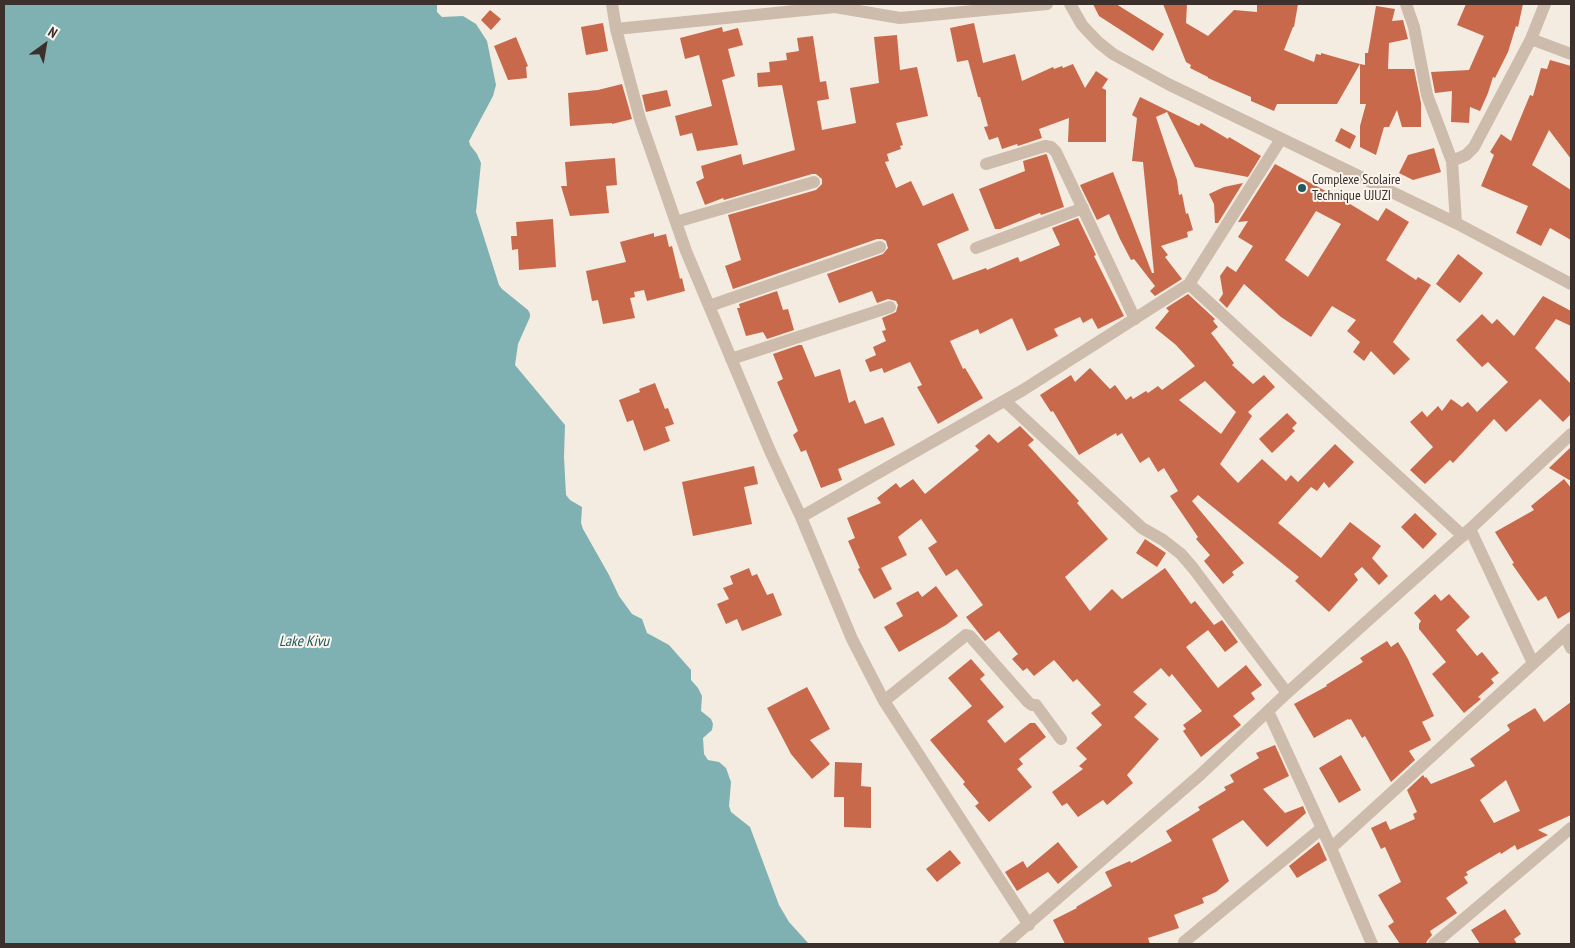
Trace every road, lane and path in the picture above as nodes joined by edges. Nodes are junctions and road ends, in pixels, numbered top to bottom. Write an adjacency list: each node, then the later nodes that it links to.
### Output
1 (612, 4): 6 (street)
2 (1047, 4): 6 (street)
3 (1070, 4): 9 (street)
4 (1406, 4): 10 (street)
5 (1545, 4): 7 (street)
6 (616, 29): 14 (street)
7 (1531, 39): 8 (street); 10 (street)
8 (1571, 54)
9 (1281, 139): 15 (street); 18 (street)
10 (1452, 161): 15 (street)
11 (986, 164): 13 (street)
12 (814, 182): 14 (street)
13 (1083, 208): 17 (street); 22 (street)
14 (676, 222): 20 (street)
15 (1456, 224): 19 (street)
16 (880, 247): 20 (street)
17 (976, 248)
18 (1189, 284): 22 (street); 27 (street)
19 (1571, 284)
20 (709, 306): 23 (street)
21 (890, 307): 23 (street)
22 (1135, 319): 24 (street)
23 (731, 359): 26 (street)
24 (1005, 401): 26 (street); 31 (street)
25 (1571, 434): 27 (street)
26 (801, 517): 32 (street)
27 (1467, 533): 30 (street); 31 (street)
28 (1568, 632): 29 (street); 30 (street)
29 (1571, 648)
30 (1534, 663): 37 (street)
31 (1288, 692): 33 (street)
32 (884, 701): 34 (street); 38 (street)
33 (1268, 712): 35 (street); 38 (street)
34 (1061, 739)
35 (1322, 828): 37 (street); 39 (street)
36 (1571, 828): 42 (street)
37 (1331, 848): 41 (street)
38 (1029, 924): 40 (street)
39 (1184, 942)
40 (1006, 944)
41 (1372, 944)
42 (1434, 944)

